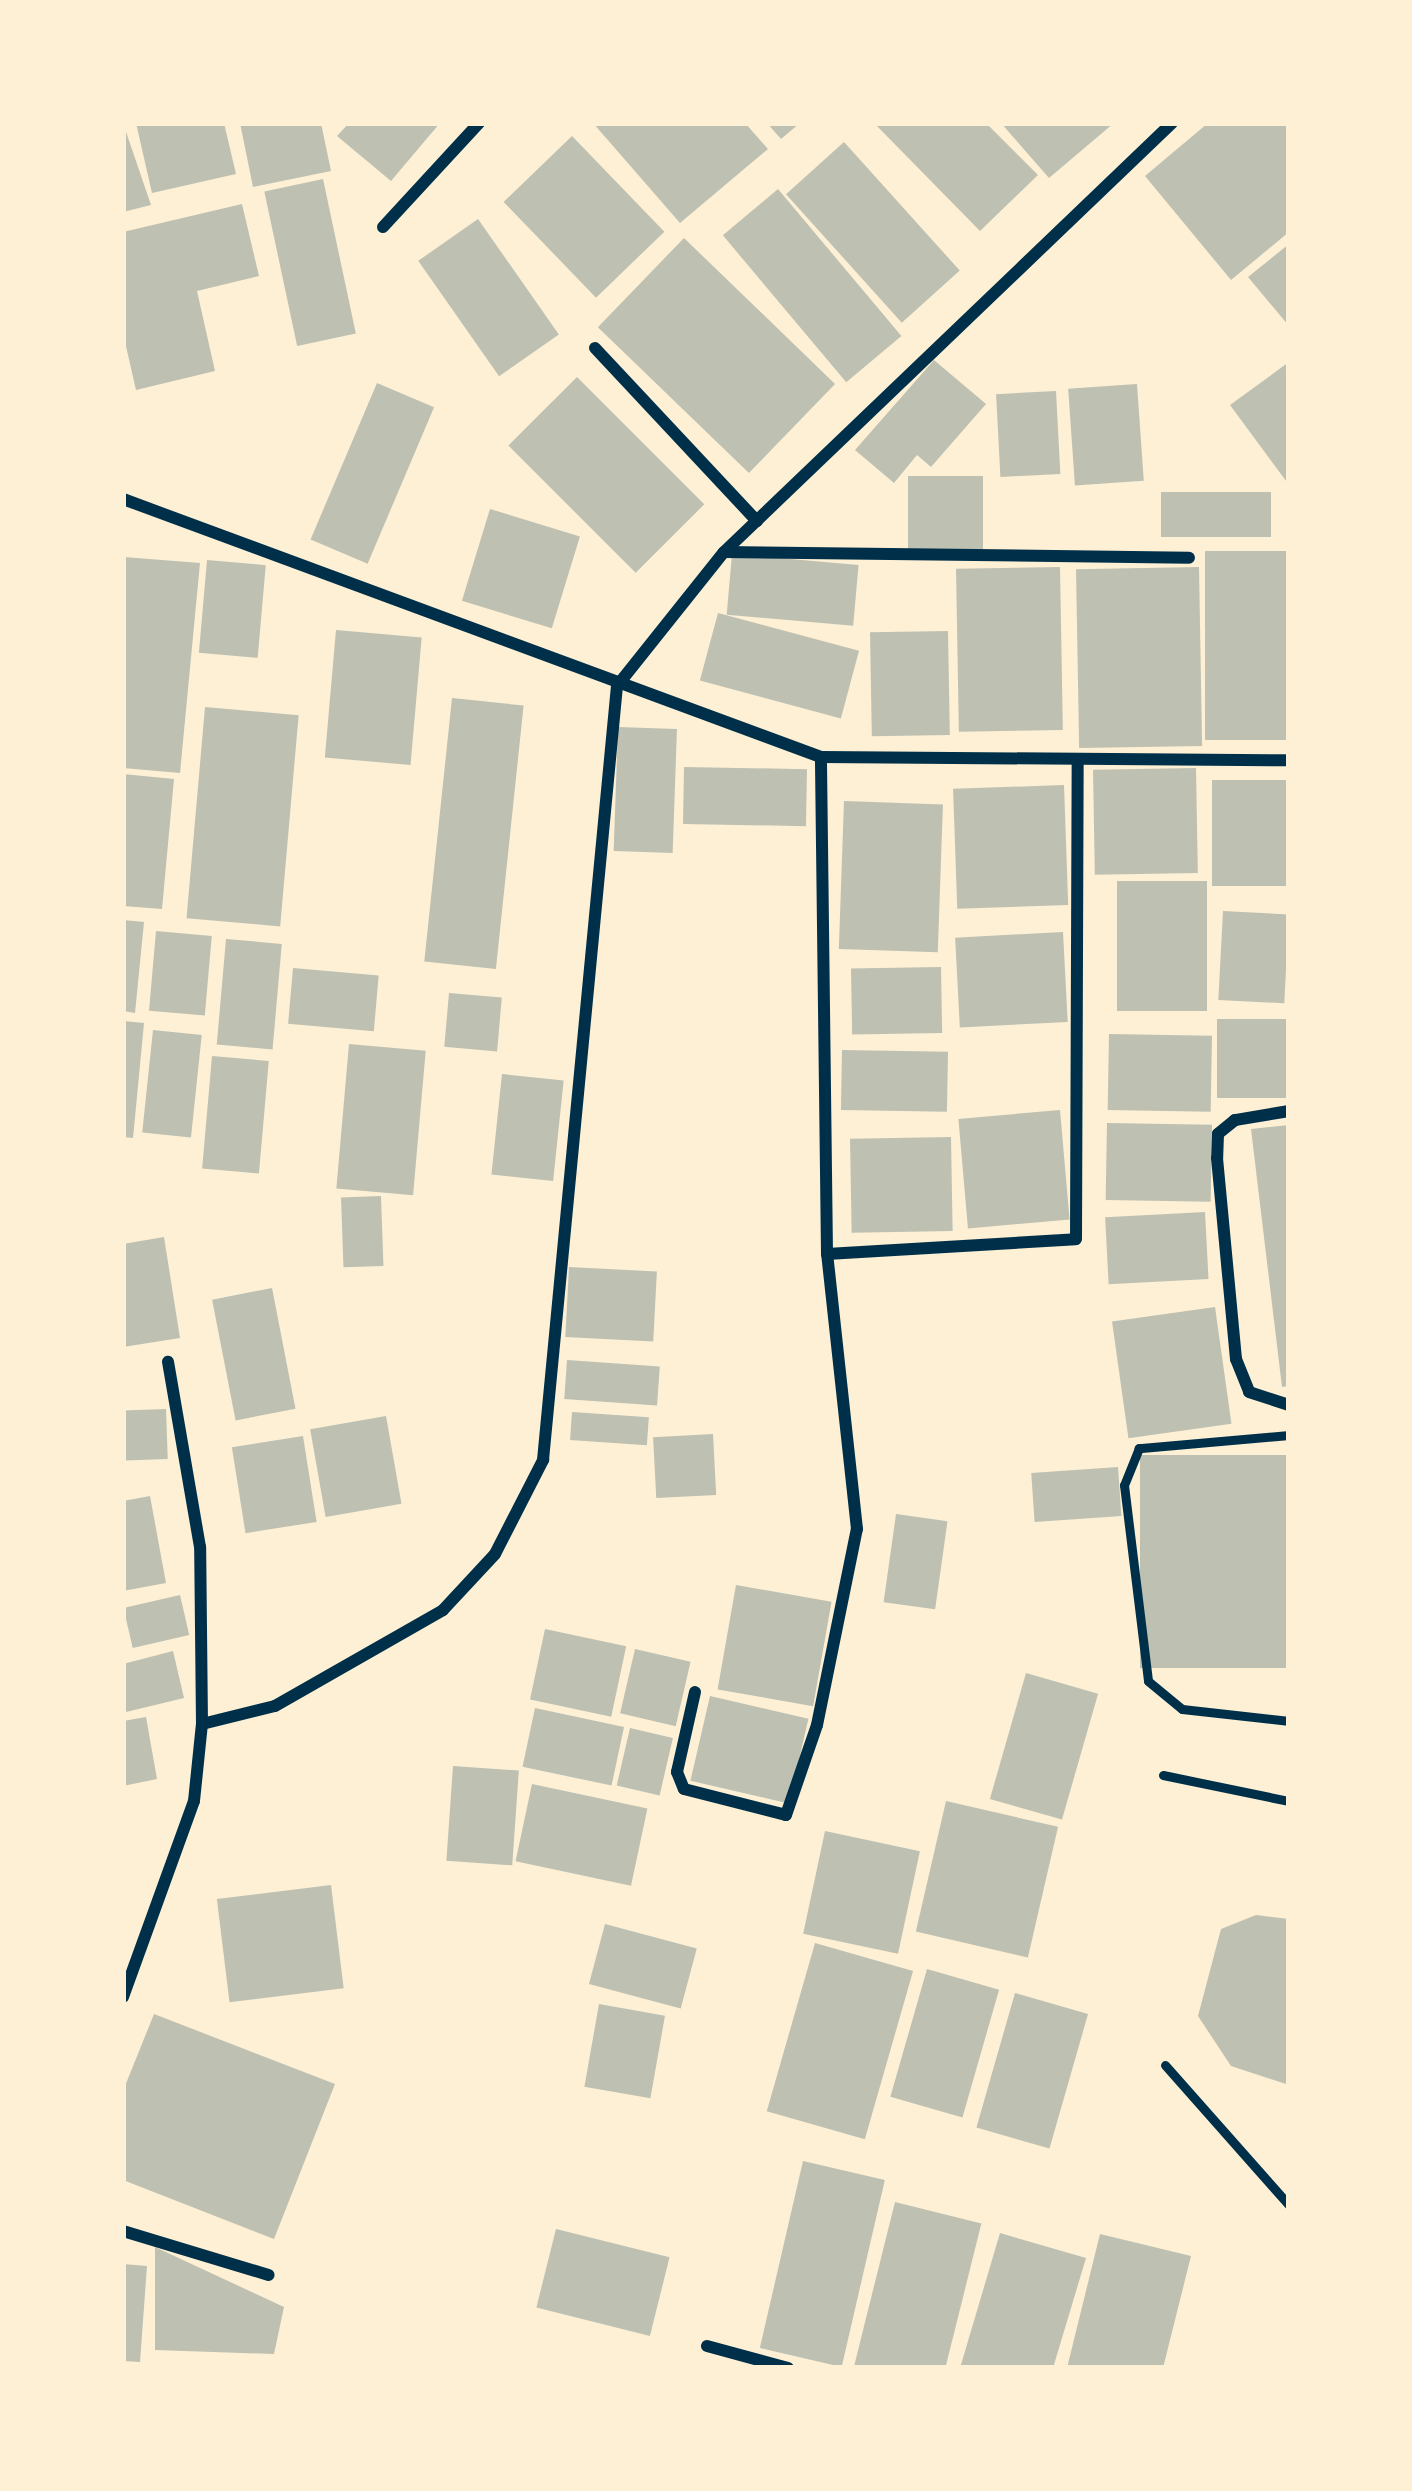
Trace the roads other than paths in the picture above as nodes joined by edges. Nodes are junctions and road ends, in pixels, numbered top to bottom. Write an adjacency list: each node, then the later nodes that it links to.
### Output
1 (479, 123): 3 (street)
2 (1172, 123): 6 (street)
3 (383, 227)
4 (595, 348): 6 (street)
5 (123, 499): 9 (street)
6 (758, 521): 7 (street)
7 (724, 552): 8 (street); 9 (street)
8 (1189, 558)
9 (617, 686): 10 (street); 20 (street)
10 (821, 757): 12 (street); 14 (street)
11 (1289, 760): 12 (street)
12 (1078, 763): 14 (street)
13 (1289, 1111): 16 (street)
14 (827, 1254): 18 (street)
15 (168, 1362): 20 (street)
16 (1289, 1405)
17 (1289, 1435): 19 (lane)
18 (695, 1692)
19 (1289, 1721)
20 (202, 1724): 23 (street)
21 (1163, 1775): 22 (lane)
22 (1289, 1802)
23 (123, 1997)
24 (1166, 2065): 25 (lane)
25 (1289, 2205)
26 (123, 2231): 27 (street)
27 (269, 2275)
28 (707, 2346): 29 (street)
29 (788, 2368)

